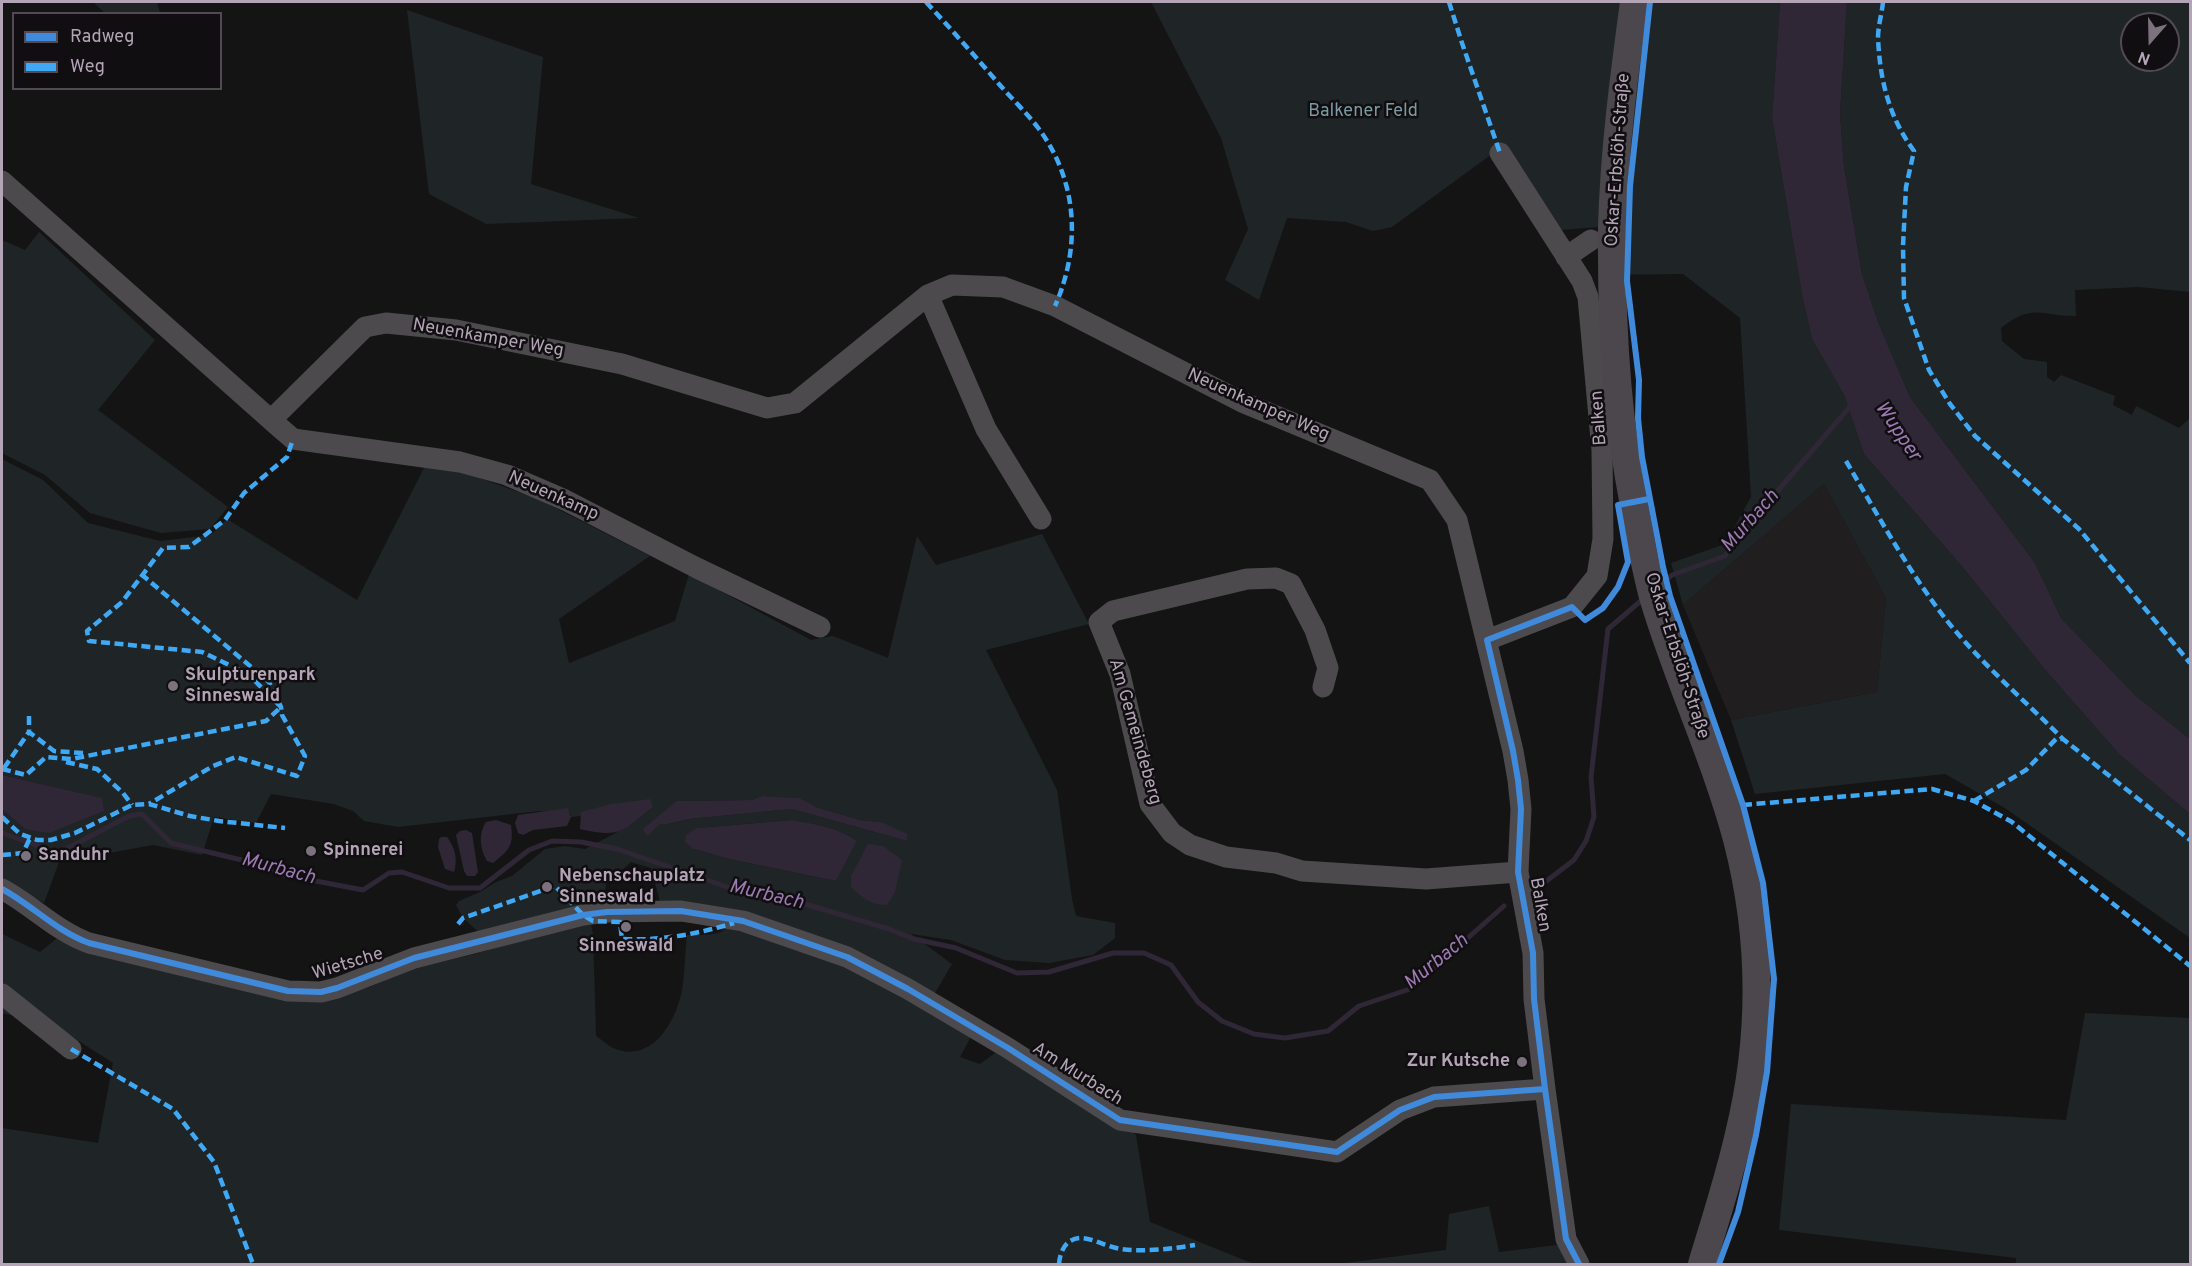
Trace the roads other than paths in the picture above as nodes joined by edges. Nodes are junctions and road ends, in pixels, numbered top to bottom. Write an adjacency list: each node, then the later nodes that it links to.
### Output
1 (1634, 2): 19 (main road, Oskar-Erbslöh-Straße)
2 (1500, 153): 5 (street, Balken)
3 (2, 181): 7 (street)
4 (1591, 240): 5 (street)
5 (1566, 257): 10 (street, Balken)
6 (928, 295): 7 (street, Neuenkamper Weg); 8 (street); 10 (street, Neuenkamper Weg)
7 (271, 420): 9 (street, Neuenkamp)
8 (1041, 519)
9 (820, 627)
10 (1487, 640): 12 (street, Balken)
11 (1323, 687): 12 (street, Am Gemeindeberg)
12 (1518, 872): 17 (street, Balken)
13 (2, 889): 14 (street, Wietsche)
14 (681, 911): 17 (street, Am Murbach)
15 (2, 994): 16 (street)
16 (71, 1049)
17 (1545, 1089): 18 (street, Balken)
18 (1579, 1264)
19 (1701, 1264)

